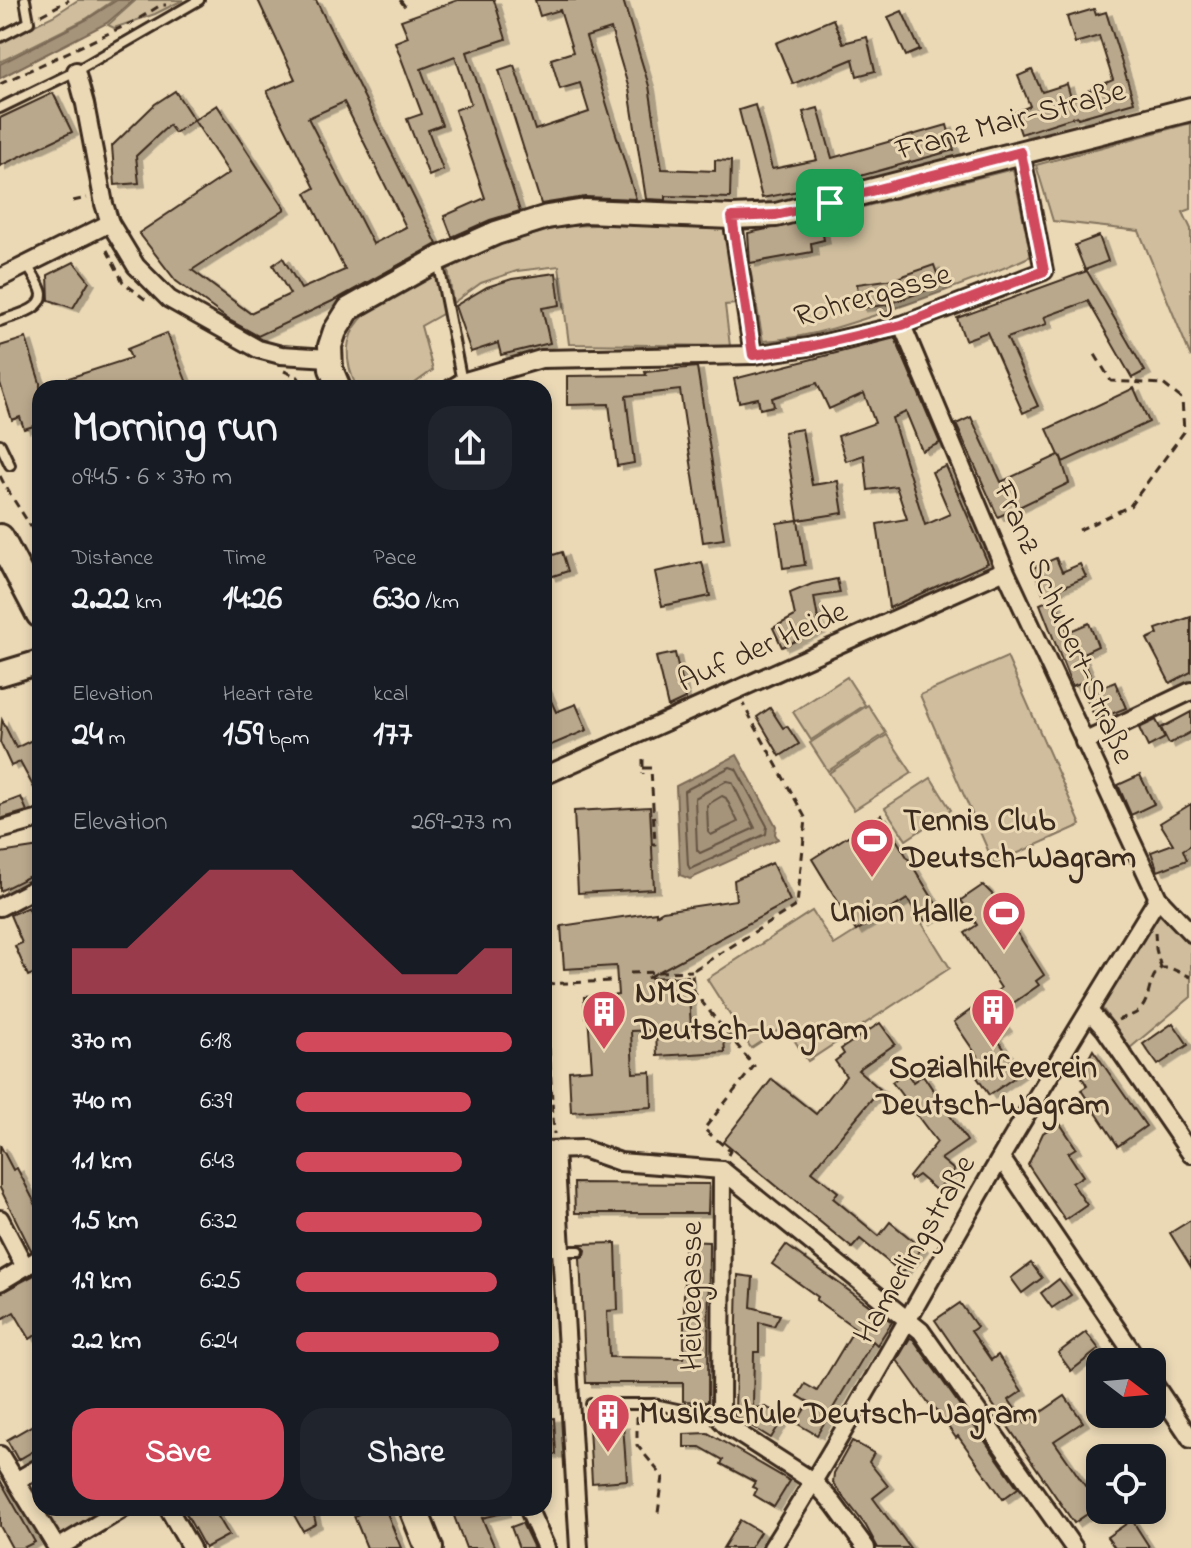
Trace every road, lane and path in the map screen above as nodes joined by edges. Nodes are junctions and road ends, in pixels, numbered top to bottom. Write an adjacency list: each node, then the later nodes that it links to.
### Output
1 (25, 0): 7 (lane)
2 (69, 0): 7 (path)
3 (199, 0): 5 (lane)
4 (400, 0): 6 (path)
5 (181, 9): 9 (lane); 10 (path)
6 (407, 9)
7 (29, 22): 8 (lane)
8 (0, 37)
9 (76, 71): 11 (lane); 17 (street)
10 (0, 84)
11 (0, 108)
12 (1191, 109): 13 (main road, Franz Mair-Straße)
13 (1021, 152): 16 (main road, Franz Mair-Straße); 22 (street, Rohrergasse)
14 (95, 196): 15 (path)
15 (73, 201)
16 (732, 217): 18 (main road, Franz Mair-Straße); 24 (street)
17 (110, 223): 19 (street); 25 (street)
18 (438, 259): 25 (main road, Franz Mair-Straße); 27 (lane)
19 (27, 264): 20 (street); 21 (lane)
20 (0, 278)
21 (0, 321)
22 (902, 325): 24 (street, Rohrergasse); 35 (street, Franz Schubert-Straße)
23 (1093, 351): 33 (path)
24 (753, 355): 28 (street, Rohrergasse)
25 (329, 358): 26 (main road)
26 (336, 380)
27 (456, 380)
28 (473, 380)
29 (0, 444): 30 (lane)
30 (10, 465)
31 (0, 476): 32 (path)
32 (32, 526)
33 (1079, 530)
34 (0, 538): 36 (main road)
35 (1005, 570): 39 (street, Auf der Heide); 41 (street, Franz Schubert-Straße)
36 (32, 599)
37 (32, 664): 38 (main road)
38 (0, 674)
39 (736, 691): 44 (street, Auf der Heide); 53 (path)
40 (1191, 691): 41 (street)
41 (1084, 742): 50 (street, Franz Schubert-Straße)
42 (643, 759): 43 (path)
43 (643, 768): 45 (path); 48 (path)
44 (552, 772)
45 (643, 774)
46 (32, 821): 47 (street)
47 (0, 830)
48 (652, 844)
49 (32, 890): 51 (street)
50 (1158, 898): 52 (street, Franz Schubert-Straße); 58 (street, Hamerlingstraße)
51 (0, 907)
52 (1191, 933)
53 (692, 971): 54 (path); 64 (path)
54 (630, 973)
55 (1191, 977): 59 (path)
56 (610, 981): 57 (path)
57 (552, 984)
58 (1089, 1011): 59 (street); 62 (street, Hamerlingstraße)
59 (1105, 1029): 61 (street)
60 (552, 1150): 64 (street)
61 (1191, 1154)
62 (1001, 1158): 72 (street, Hamerlingstraße); 73 (street)
63 (552, 1168): 67 (street)
64 (722, 1170): 72 (street); 77 (street, Heidegasse)
65 (0, 1219): 70 (street)
66 (552, 1251): 67 (lane)
67 (561, 1251): 68 (lane); 94 (street)
68 (579, 1251)
69 (32, 1263): 70 (street)
70 (25, 1267): 71 (street)
71 (0, 1282)
72 (910, 1319): 82 (street, Hamerlingstraße); 97 (street)
73 (1130, 1348)
74 (1166, 1402): 78 (street)
75 (591, 1404): 76 (lane)
76 (637, 1404): 77 (lane); 84 (path)
77 (721, 1416): 82 (street)
78 (1191, 1439)
79 (0, 1455): 81 (street)
80 (32, 1472): 81 (street)
81 (16, 1481): 83 (street)
82 (814, 1482): 95 (street, Hamerlingstraße); 96 (street)
83 (32, 1507)
84 (658, 1513)
85 (38, 1516): 90 (street)
86 (111, 1516): 90 (street)
87 (173, 1516): 91 (street)
88 (416, 1516): 92 (main road)
89 (532, 1516): 93 (street)
90 (58, 1548)
91 (191, 1548)
92 (429, 1548)
93 (546, 1548)
94 (579, 1548)
95 (772, 1548)
96 (866, 1548)
97 (1074, 1548)

